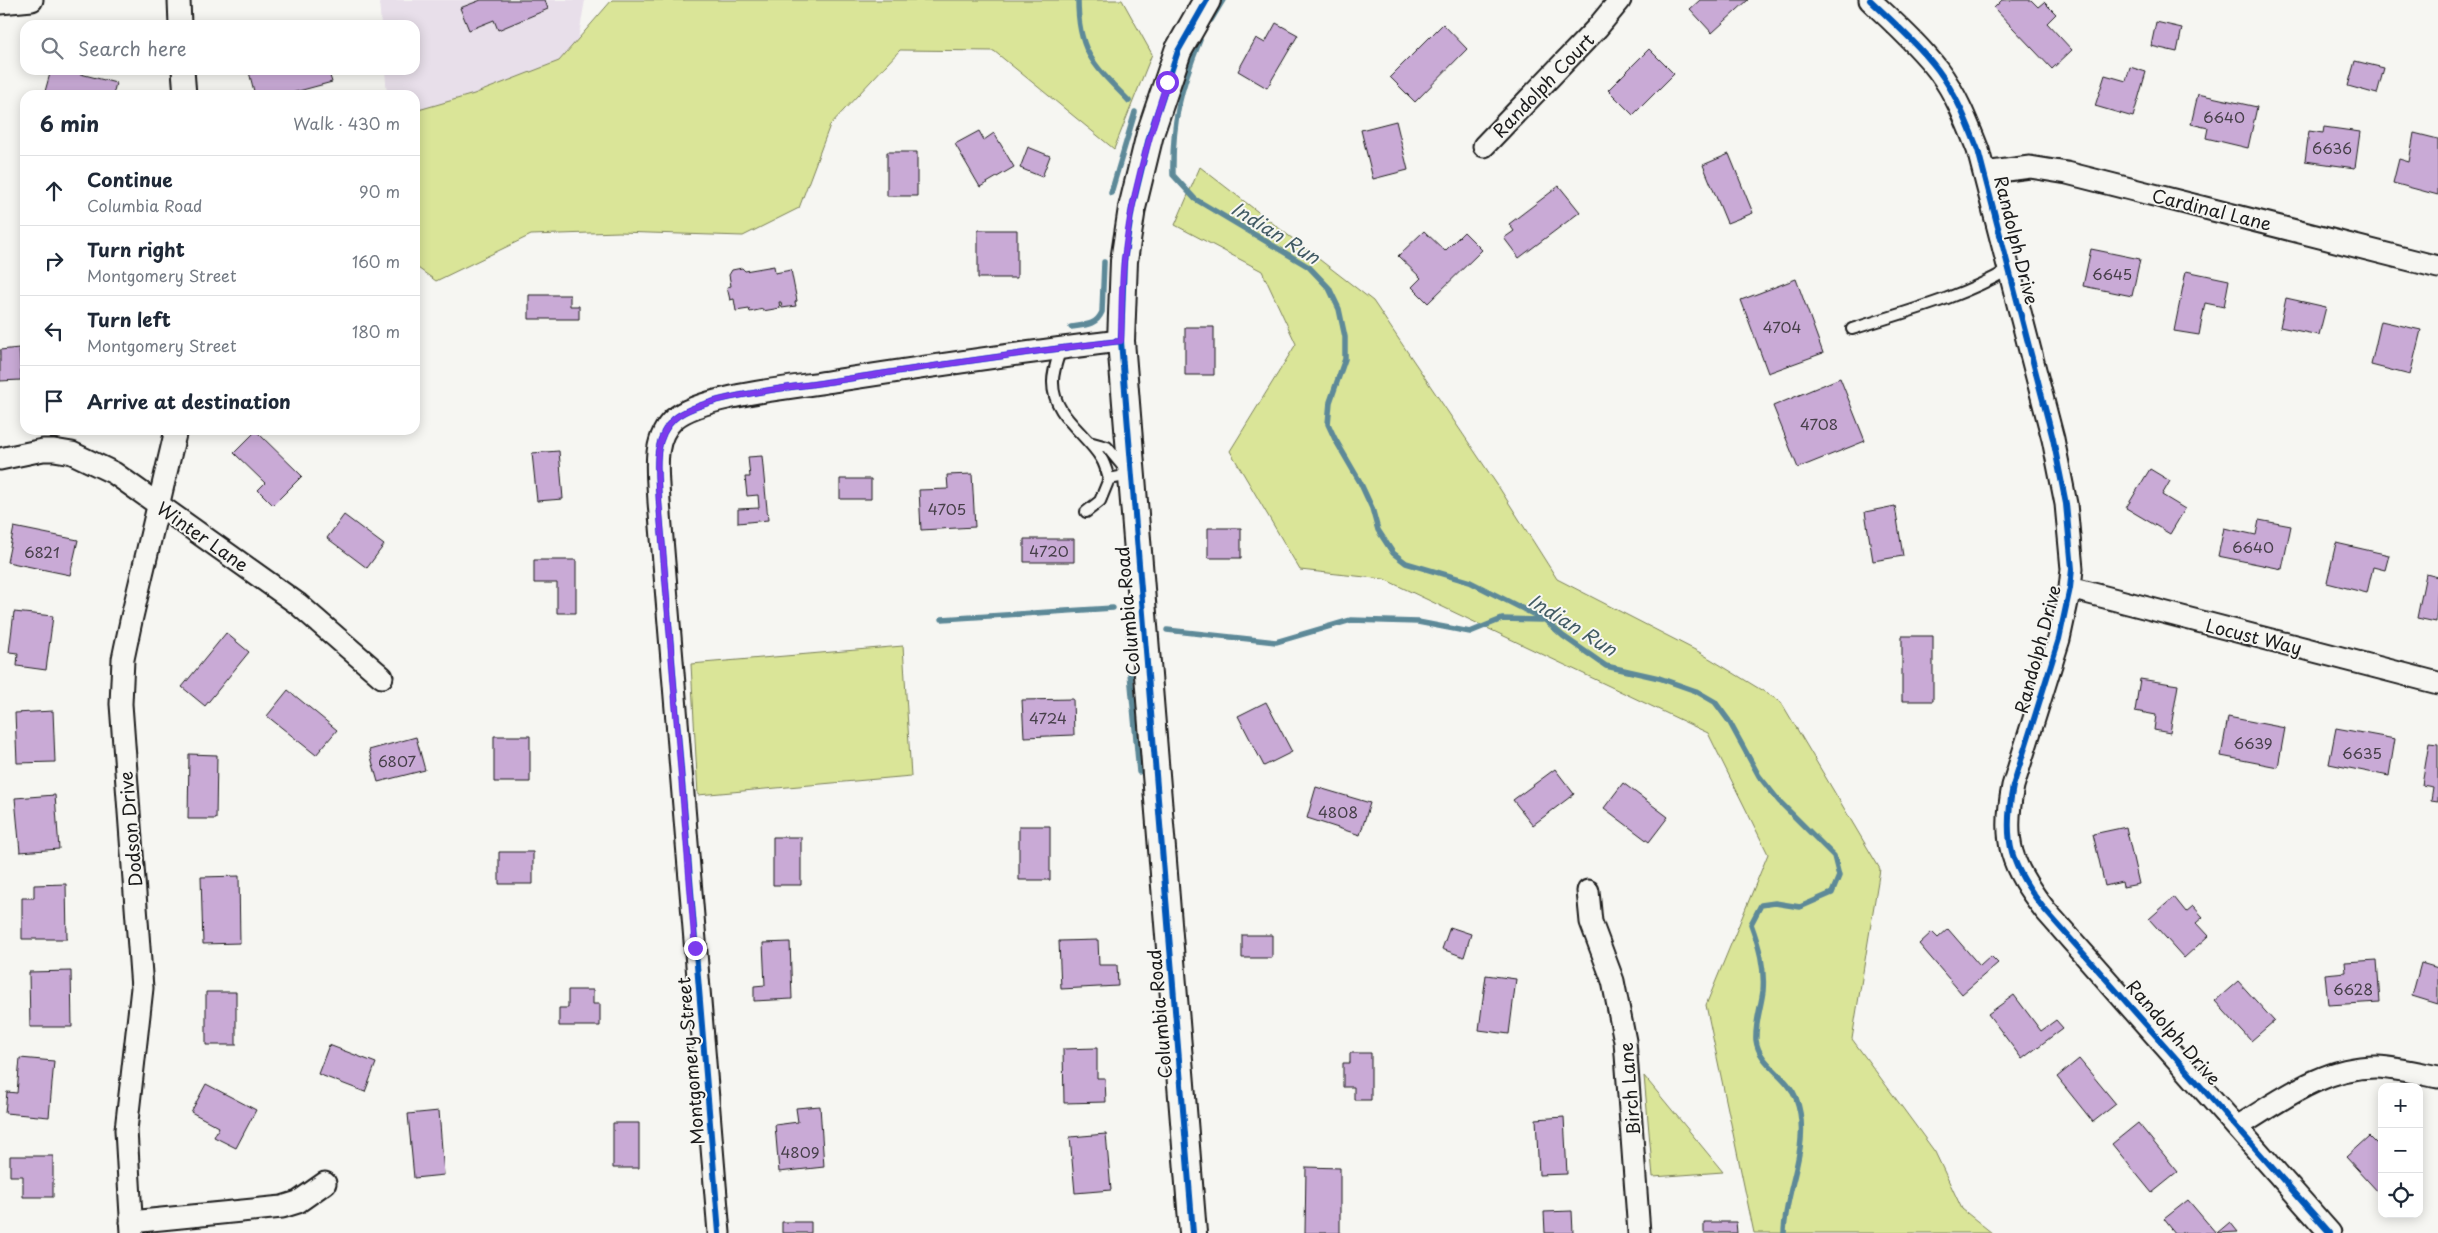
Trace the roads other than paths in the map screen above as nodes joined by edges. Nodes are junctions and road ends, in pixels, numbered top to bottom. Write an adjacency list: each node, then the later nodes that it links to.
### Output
1 (32, 0): 6 (street)
2 (179, 0): 7 (street)
3 (1207, 0): 15 (street, Columbia Road)
4 (1620, 0): 10 (street, Randolph Court)
5 (1870, 0): 11 (street, Randolph Drive)
6 (0, 3)
7 (180, 20)
8 (183, 75): 9 (street)
9 (184, 90)
10 (1484, 146)
11 (1984, 173): 12 (street, Cardinal Lane); 13 (street, Randolph Drive)
12 (2438, 267)
13 (2008, 270): 14 (lane); 23 (street, Randolph Drive)
14 (1852, 329)
15 (1121, 341): 16 (street, Montgomery Street); 20 (street, Columbia Road)
16 (1061, 348): 18 (lane); 31 (street, Montgomery Street)
17 (175, 435): 21 (street, Dodson Drive)
18 (1090, 442): 20 (lane); 20 (lane)
19 (0, 459): 21 (street, Winter Lane)
20 (1120, 477): 22 (lane); 32 (street, Columbia Road)
21 (160, 506): 24 (street, Winter Lane); 30 (street, Dodson Drive)
22 (1086, 512)
23 (2070, 588): 25 (street, Locust Way); 28 (street, Randolph Drive)
24 (382, 677)
25 (2438, 683)
26 (1588, 891): 33 (street, Birch Lane)
27 (2438, 1078): 28 (street)
28 (2237, 1127): 34 (street, Randolph Drive)
29 (326, 1183): 30 (street)
30 (132, 1227)
31 (719, 1233)
32 (1193, 1233)
33 (1639, 1233)
34 (2330, 1233)

